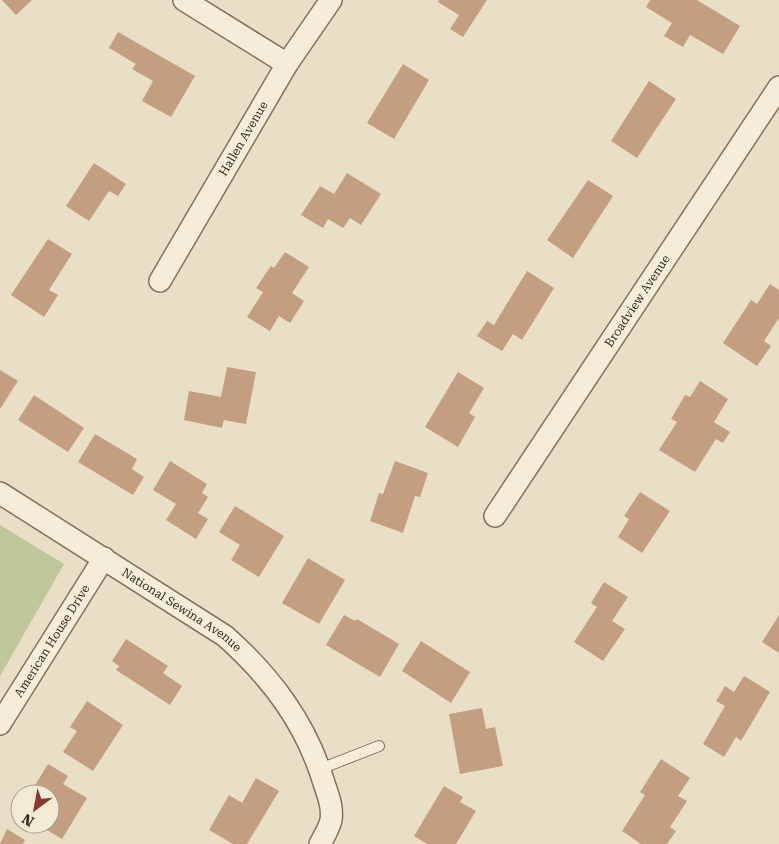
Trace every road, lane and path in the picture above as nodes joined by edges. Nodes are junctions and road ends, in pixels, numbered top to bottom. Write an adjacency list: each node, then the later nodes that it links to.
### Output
1 (184, 0): 3 (street)
2 (331, 0): 3 (street, Hallen Avenue)
3 (287, 64): 5 (street, Hallen Avenue)
4 (779, 87): 7 (street, Broadview Avenue)
5 (160, 281)
6 (0, 493): 8 (street, National Sewina Avenue)
7 (495, 516)
8 (104, 558): 9 (street, American House Drive); 11 (street, National Sewina Avenue)
9 (0, 724)
10 (380, 746): 11 (lane)
11 (320, 769): 12 (street, National Sewina Avenue)
12 (320, 844)

